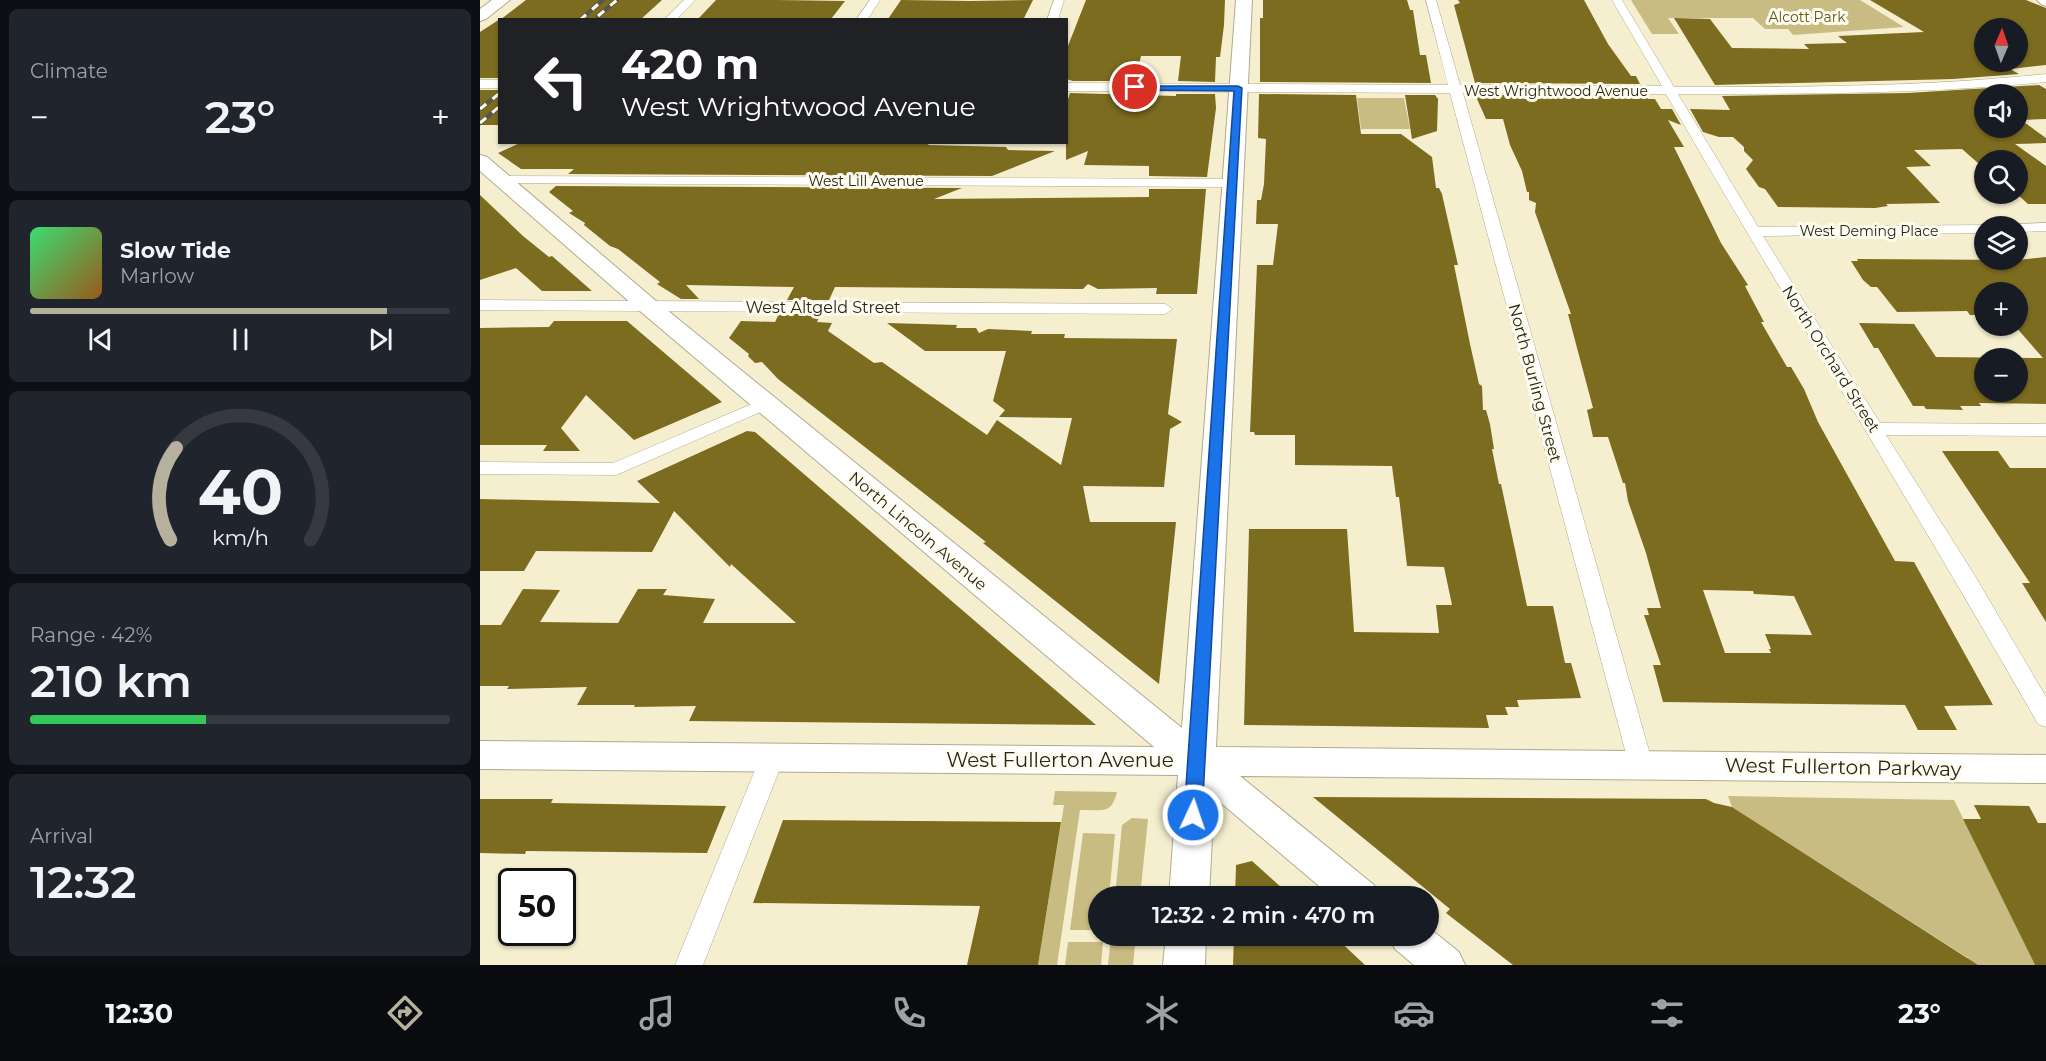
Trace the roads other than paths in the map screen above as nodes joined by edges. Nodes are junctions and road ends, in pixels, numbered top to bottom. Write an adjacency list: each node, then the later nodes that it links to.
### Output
1 (502, 0): 8 (main road)
2 (690, 0): 9 (street)
3 (875, 0): 10 (street)
4 (1059, 0): 11 (street)
5 (1244, 0): 16 (main road)
6 (1431, 0): 17 (street, North Burling Street)
7 (1617, 0): 18 (street, North Orchard Street)
8 (480, 16)
9 (671, 18)
10 (862, 18)
11 (1053, 18)
12 (2046, 78): 18 (street, West Wrightwood Avenue)
13 (480, 84): 14 (street)
14 (498, 84)
15 (1068, 87): 16 (street, West Wrightwood Avenue)
16 (1238, 88): 17 (street, West Wrightwood Avenue); 21 (main road)
17 (1455, 91): 18 (street, West Wrightwood Avenue); 37 (street, North Burling Street)
18 (1671, 92): 25 (street, North Orchard Street)
19 (480, 161): 20 (main road, North Lincoln Avenue)
20 (501, 180): 21 (street, West Lill Avenue); 27 (main road, North Lincoln Avenue)
21 (1231, 183): 36 (main road)
22 (2046, 227): 23 (street)
23 (2028, 228)
24 (1974, 229): 25 (street, West Deming Place)
25 (1753, 232): 30 (street, North Orchard Street)
26 (480, 305): 27 (street, West Altgeld Street)
27 (648, 306): 28 (street, West Altgeld Street); 29 (main road, North Lincoln Avenue)
28 (1165, 309)
29 (766, 403): 32 (street); 36 (main road, North Lincoln Avenue)
30 (1874, 429): 31 (street); 33 (street, North Orchard Street)
31 (2046, 430)
32 (480, 468)
33 (2046, 718)
34 (480, 755): 35 (main road, West Fullerton Avenue)
35 (772, 758): 36 (main road, West Fullerton Avenue); 43 (street)
36 (1196, 760): 37 (main road, West Fullerton Avenue); 39 (main road); 40 (main road, North Lincoln Avenue)
37 (1641, 765): 38 (main road, West Fullerton Parkway)
38 (2046, 769)
39 (1190, 886)
40 (1347, 886)
41 (1185, 946): 44 (main road)
42 (1421, 946): 45 (main road)
43 (688, 965)
44 (1184, 965)
45 (1444, 965)

